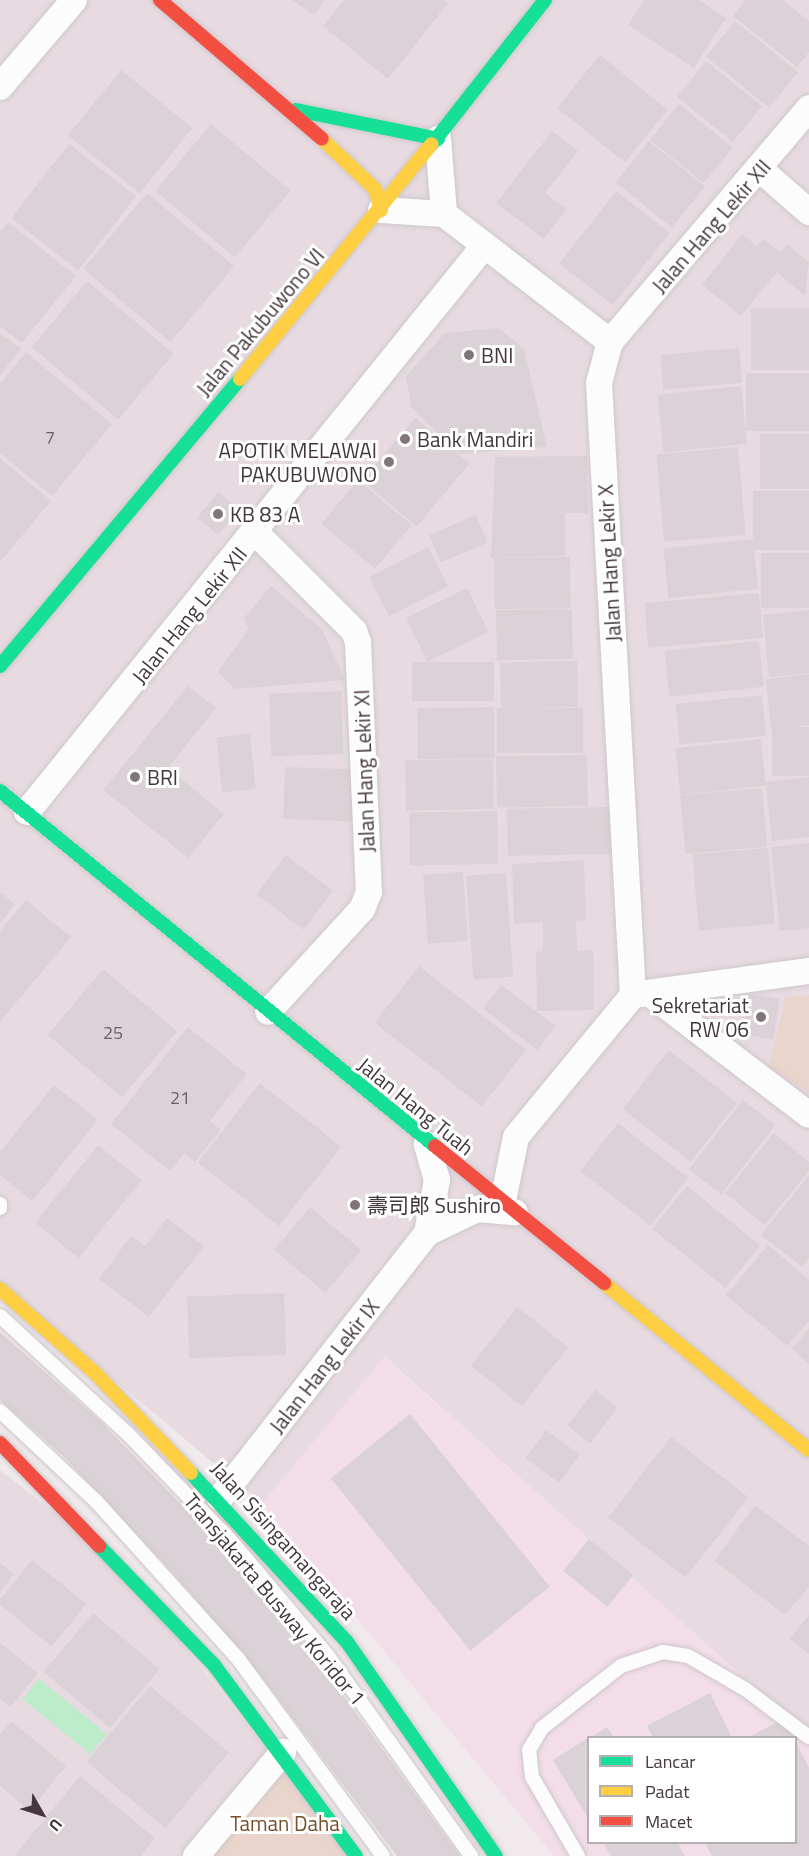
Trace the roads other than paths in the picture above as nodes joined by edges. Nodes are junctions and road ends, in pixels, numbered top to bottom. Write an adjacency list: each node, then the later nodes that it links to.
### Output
1 (74, 0): 4 (street)
2 (160, 0): 6 (main road)
3 (545, 0): 7 (main road, Jalan Pakubuwono VI)
4 (0, 87)
5 (809, 108): 8 (street, Jalan Hang Lekir XII)
6 (291, 109): 7 (main road); 9 (main road)
7 (438, 139): 9 (main road, Jalan Pakubuwono VI); 11 (street)
8 (761, 170): 10 (street); 13 (street, Jalan Hang Lekir XII)
9 (381, 210): 11 (street); 15 (main road, Jalan Pakubuwono VI)
10 (809, 212)
11 (444, 214): 12 (street)
12 (484, 246): 13 (street); 14 (street, Jalan Hang Lekir XII)
13 (610, 342): 19 (street, Jalan Hang Lekir X)
14 (256, 534): 17 (street, Jalan Hang Lekir XII); 20 (street, Jalan Hang Lekir XI)
15 (0, 666)
16 (0, 791): 17 (main road, Jalan Hang Tuah)
17 (27, 812): 20 (main road, Jalan Hang Tuah)
18 (809, 971): 19 (street)
19 (641, 994): 21 (street); 24 (street)
20 (268, 1012): 22 (main road, Jalan Hang Tuah)
21 (809, 1115)
22 (427, 1144): 24 (main road, Jalan Hang Tuah); 26 (street, Jalan Hang Lekir IX)
23 (0, 1204): 25 (lane)
24 (509, 1207): 26 (street, Jalan Hang Lekir IX); 31 (main road, Jalan Hang Tuah)
25 (0, 1209)
26 (427, 1233): 32 (street, Jalan Hang Lekir IX)
27 (0, 1289): 32 (main road, Jalan Sisingamangaraja)
28 (0, 1316): 38 (lane, Transjakarta Busway Koridor 1)
29 (0, 1411): 37 (lane)
30 (0, 1443): 34 (main road)
31 (809, 1450)
32 (220, 1498): 39 (main road, Jalan Sisingamangaraja)
33 (809, 1737): 40 (lane)
34 (283, 1752): 35 (street); 36 (main road)
35 (196, 1856)
36 (356, 1856)
37 (383, 1856)
38 (471, 1856)
39 (496, 1856)
40 (578, 1856)

